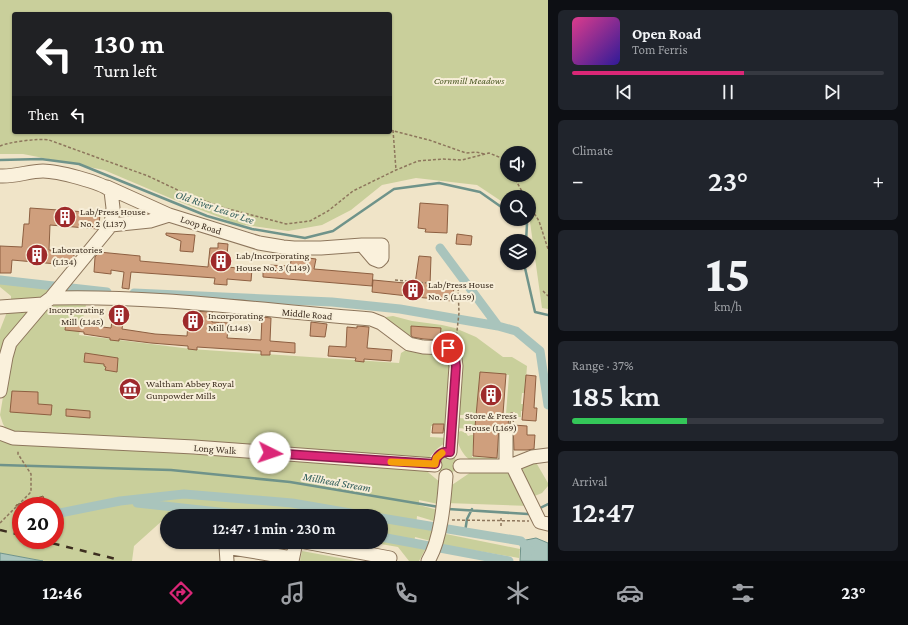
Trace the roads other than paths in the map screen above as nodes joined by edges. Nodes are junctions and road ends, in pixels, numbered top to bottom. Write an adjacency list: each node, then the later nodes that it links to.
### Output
1 (0, 176): 2 (street)
2 (107, 187): 3 (street); 4 (street)
3 (169, 215): 4 (street, Loop Road); 5 (street, Loop Road)
4 (111, 225): 6 (street)
5 (362, 245)
6 (50, 298): 7 (street, Middle Road); 8 (street); 11 (street, Middle Road)
7 (0, 307)
8 (0, 391)
9 (510, 429): 14 (street)
10 (0, 433): 13 (street, Long Walk)
11 (450, 452): 13 (street); 15 (street)
12 (548, 455): 14 (street)
13 (435, 464): 16 (street)
14 (509, 465): 15 (street); 17 (street)
15 (460, 466): 16 (street)
16 (446, 476): 22 (street)
17 (539, 518)
18 (226, 549): 25 (street)
19 (244, 549): 24 (street)
20 (294, 549): 24 (street)
21 (342, 549): 23 (street)
22 (430, 557)
23 (390, 558)
24 (292, 560)
25 (227, 561)

